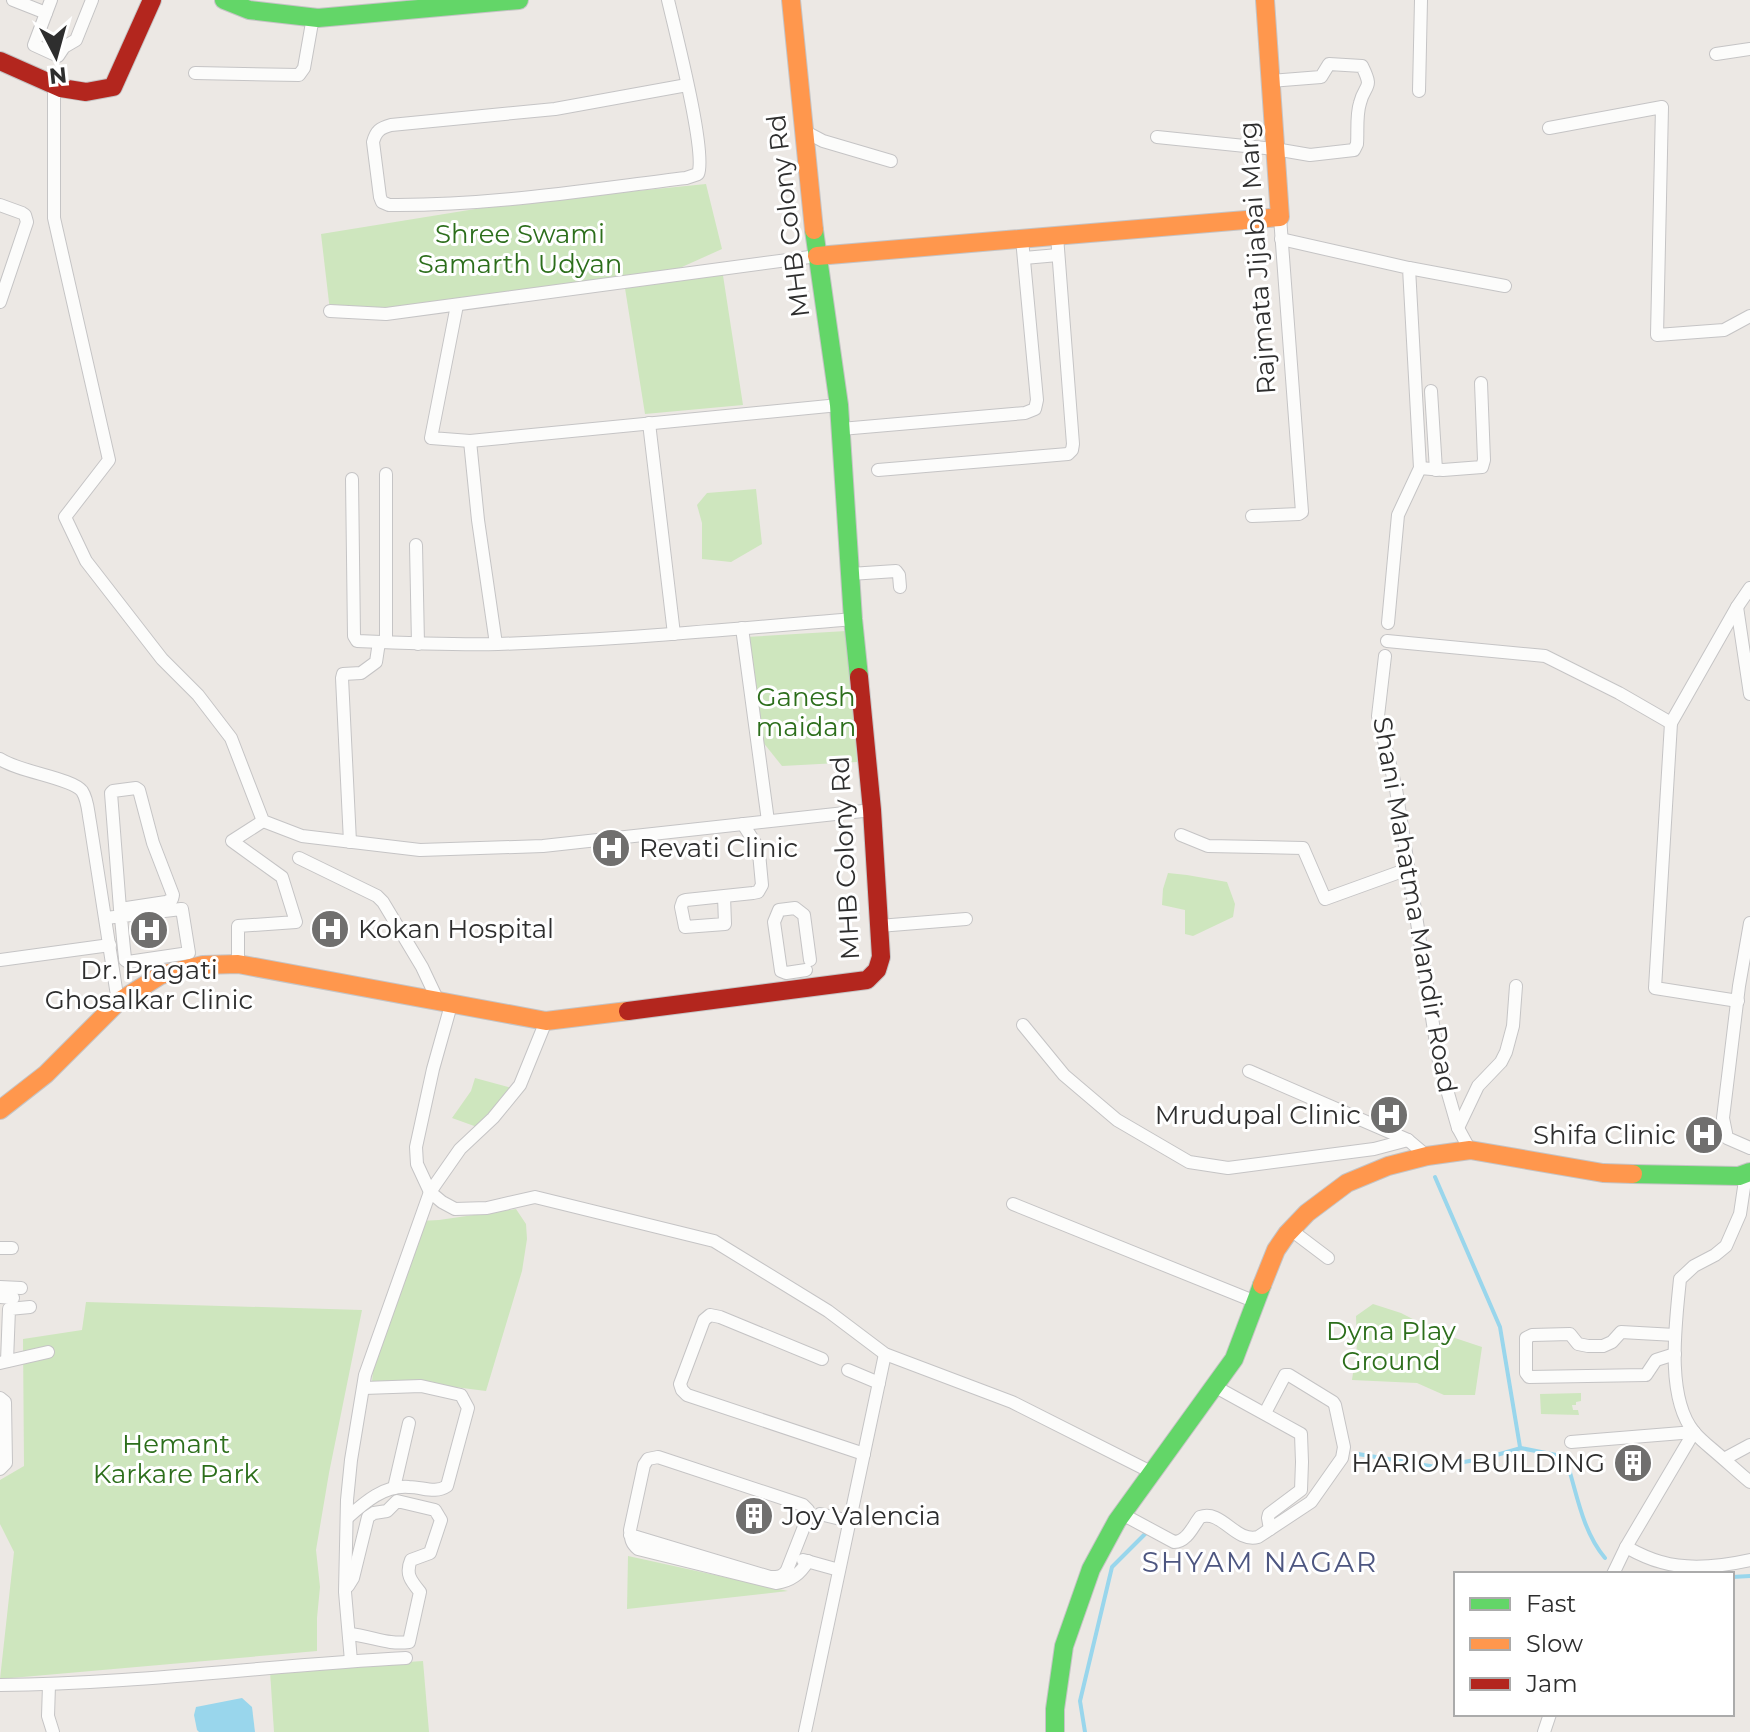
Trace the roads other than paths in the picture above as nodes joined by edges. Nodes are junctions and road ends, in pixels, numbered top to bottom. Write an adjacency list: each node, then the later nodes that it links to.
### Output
1 (13, 0): 12 (street)
2 (51, 0): 12 (street)
3 (92, 0): 12 (street)
4 (152, 0): 18 (street)
5 (224, 0): 11 (street)
6 (519, 0): 11 (street)
7 (668, 0): 19 (street)
8 (791, 0): 22 (street, MHB Colony Rd)
9 (1265, 0): 17 (street, Rajmata Jijabai Marg)
10 (1421, 0): 20 (street)
11 (306, 11): 16 (street)
12 (46, 13)
13 (1750, 49): 14 (street)
14 (1716, 54)
15 (0, 61): 18 (street)
16 (195, 73)
17 (1270, 81): 24 (street, Rajmata Jijabai Marg); 24 (street)
18 (54, 85): 70 (street)
19 (687, 85): 19 (street)
20 (1419, 91)
21 (1549, 128): 38 (street)
22 (804, 131): 25 (street); 32 (street, MHB Colony Rd)
23 (1157, 137): 24 (street)
24 (1275, 149): 27 (street, Rajmata Jijabai Marg)
25 (891, 161)
26 (0, 205): 35 (street)
27 (1280, 217): 28 (street); 29 (street, Rajmata Jijabai Marg)
28 (1057, 236): 30 (street); 31 (street)
29 (1281, 239): 33 (street); 50 (street, Rajmata Jijabai Marg)
30 (1023, 248): 31 (street); 32 (street); 43 (street)
31 (1058, 255): 46 (street)
32 (817, 256): 36 (street); 41 (street, MHB Colony Rd)
33 (1409, 268): 34 (street); 45 (street)
34 (1505, 286)
35 (0, 302)
36 (457, 305): 37 (street); 44 (street)
37 (330, 311)
38 (1750, 316)
39 (1481, 383): 47 (street)
40 (1431, 391): 47 (street)
41 (839, 405): 42 (street); 43 (street, MHB Colony Rd)
42 (649, 423): 44 (street); 59 (street)
43 (841, 429): 52 (street, MHB Colony Rd)
44 (470, 441): 63 (street)
45 (1420, 468): 47 (street); 57 (street)
46 (878, 470)
47 (1436, 470)
48 (386, 474): 61 (street)
49 (352, 479): 61 (street)
50 (1252, 516)
51 (416, 545): 62 (street)
52 (850, 574): 53 (street); 56 (street, MHB Colony Rd)
53 (900, 587)
54 (1750, 588): 55 (street)
55 (1737, 607): 65 (street); 66 (street)
56 (853, 619): 58 (street); 68 (street, MHB Colony Rd)
57 (1388, 623)
58 (742, 628): 59 (street); 71 (street)
59 (674, 634): 63 (street)
60 (1387, 641): 66 (street)
61 (383, 642): 62 (street); 75 (street)
62 (418, 644): 63 (street)
63 (496, 644)
64 (1385, 656): 77 (street, Shani Mahatma Mandir Road)
65 (1750, 694)
66 (1671, 723): 91 (street)
67 (0, 759): 72 (street)
68 (872, 810): 71 (street); 85 (street, MHB Colony Rd)
69 (113, 819): 72 (street); 78 (street); 81 (street)
70 (263, 821): 75 (street); 88 (street)
71 (768, 821): 73 (street)
72 (90, 822): 79 (street)
73 (743, 824): 75 (street); 80 (street)
74 (1181, 835): 77 (street)
75 (350, 842)
76 (299, 858): 93 (street)
77 (1408, 869): 98 (street, Shani Mahatma Mandir Road)
78 (119, 891): 79 (street); 81 (street)
79 (102, 893): 82 (street)
80 (724, 896)
81 (121, 913): 81 (street); 82 (street)
82 (106, 918): 86 (street)
83 (966, 919): 85 (street)
84 (1750, 923): 91 (street)
85 (879, 926): 89 (street, MHB Colony Rd)
86 (110, 945): 87 (street); 92 (street)
87 (0, 960)
88 (238, 964): 92 (street, MHB Colony Rd); 93 (street, MHB Colony Rd)
89 (810, 974): 89 (street); 94 (street, MHB Colony Rd)
90 (1516, 986): 98 (street)
91 (1738, 1001): 100 (street)
92 (118, 1002): 97 (street, MHB Colony Rd)
93 (445, 1004): 94 (street, MHB Colony Rd); 104 (street)
94 (546, 1021): 104 (street)
95 (1023, 1025): 99 (street)
96 (1249, 1071): 99 (street)
97 (0, 1110)
98 (1458, 1128): 101 (street, Shani Mahatma Mandir Road)
99 (1408, 1140): 102 (street)
100 (1750, 1148)
101 (1470, 1150): 102 (street); 103 (street)
102 (1427, 1156): 106 (street)
103 (1748, 1173): 112 (street)
104 (430, 1192): 115 (street); 122 (street)
105 (1013, 1204): 110 (street)
106 (1291, 1230): 107 (street); 110 (street)
107 (1328, 1258)
108 (0, 1287): 109 (street)
109 (11, 1294)
110 (1256, 1302): 121 (street)
111 (30, 1307): 113 (street)
112 (1675, 1335): 116 (street); 116 (street)
113 (4, 1336): 118 (street)
114 (48, 1352): 118 (street)
115 (885, 1354): 120 (street); 132 (street)
116 (1675, 1354): 126 (street)
117 (822, 1359): 129 (street)
118 (3, 1362)
119 (848, 1370): 120 (street)
120 (879, 1383): 129 (street)
121 (1214, 1386): 124 (street); 132 (street)
122 (364, 1388): 134 (street); 137 (street)
123 (0, 1398): 131 (street)
124 (1265, 1413): 139 (street); 139 (street)
125 (409, 1423): 134 (street)
126 (1694, 1432): 127 (street); 130 (street); 141 (street)
127 (1571, 1442)
128 (1750, 1445): 130 (street)
129 (864, 1454): 138 (street)
130 (1724, 1459): 133 (street)
131 (0, 1469)
132 (1151, 1472): 136 (street)
133 (1750, 1482)
134 (394, 1488): 137 (street)
135 (820, 1514): 138 (street)
136 (1122, 1514): 139 (street); 153 (street)
137 (347, 1518): 145 (street)
138 (849, 1521): 143 (street)
139 (1270, 1529)
140 (630, 1535): 140 (street); 143 (street)
141 (1626, 1547): 142 (street); 144 (street)
142 (1750, 1560)
143 (839, 1570): 152 (street)
144 (1614, 1572)
145 (345, 1592): 146 (street); 146 (street)
146 (349, 1634): 148 (street)
147 (406, 1658): 148 (street)
148 (351, 1661): 150 (street)
149 (0, 1685): 150 (street)
150 (49, 1685): 151 (street)
151 (53, 1732)
152 (805, 1732)
153 (1055, 1732)

